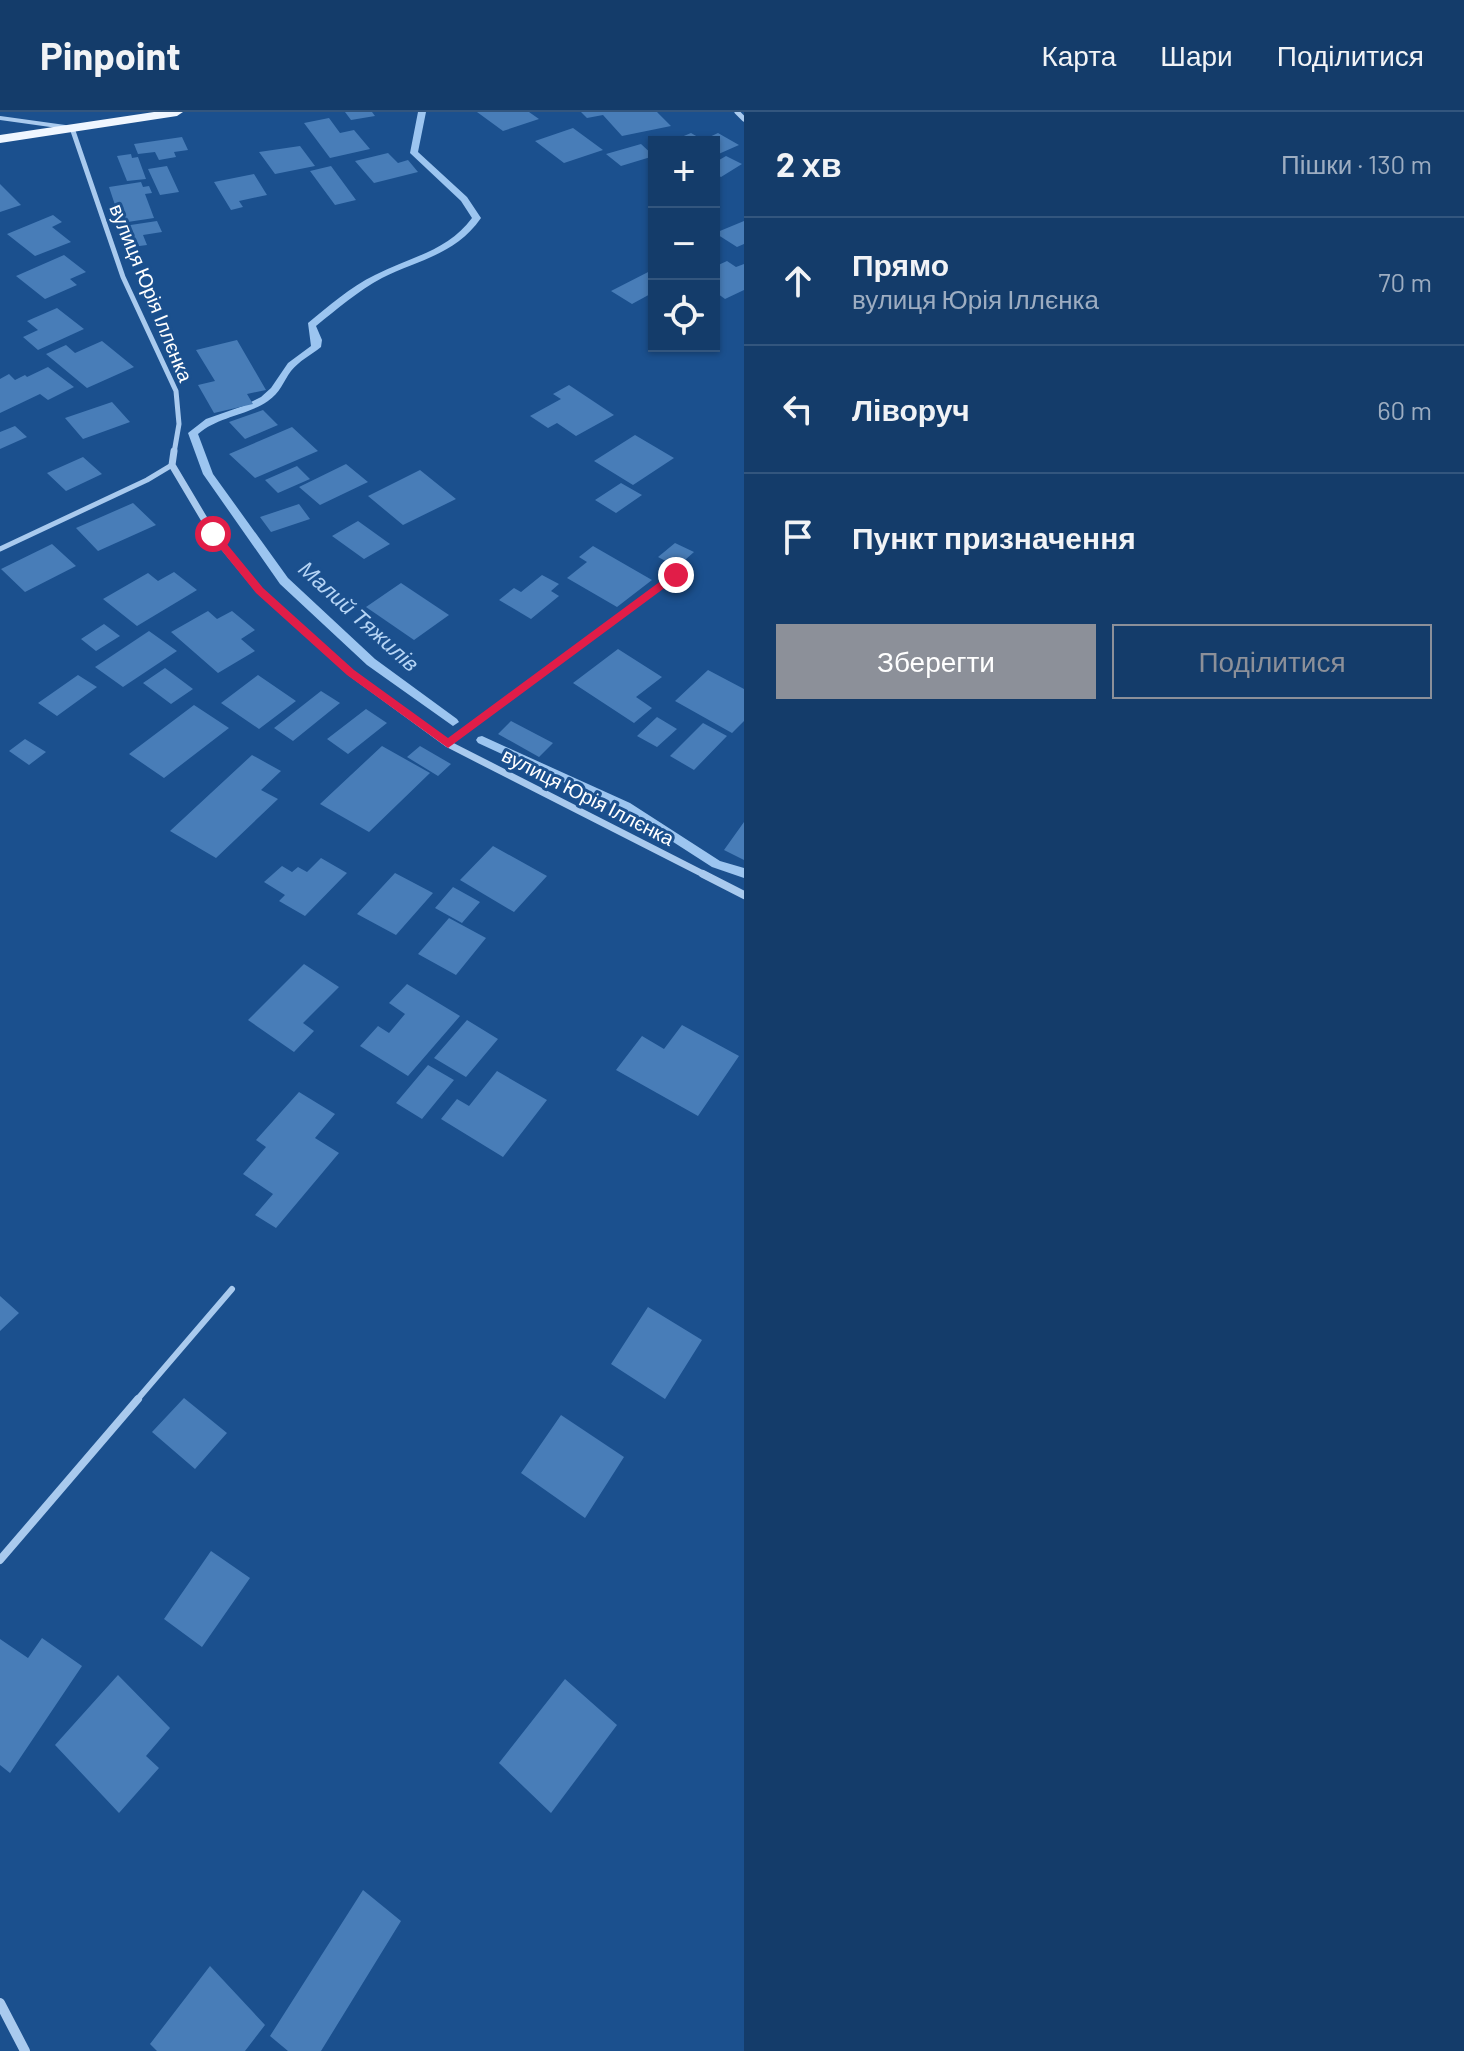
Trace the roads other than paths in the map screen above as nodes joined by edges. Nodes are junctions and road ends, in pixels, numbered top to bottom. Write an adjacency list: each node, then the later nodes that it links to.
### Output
1 (177, 112): 5 (main road)
2 (737, 112): 4 (street)
3 (0, 119): 5 (lane)
4 (744, 119)
5 (72, 128): 6 (main road); 7 (street, вулиця Юрія Іллєнка)
6 (0, 139)
7 (172, 465): 8 (lane); 10 (street, вулиця Юрія Іллєнка)
8 (0, 549)
9 (676, 575): 10 (lane)
10 (448, 744): 11 (street, вулиця Юрія Іллєнка)
11 (744, 895)
12 (232, 1289): 13 (lane)
13 (0, 1560)
14 (0, 2003): 15 (street)
15 (25, 2051)

